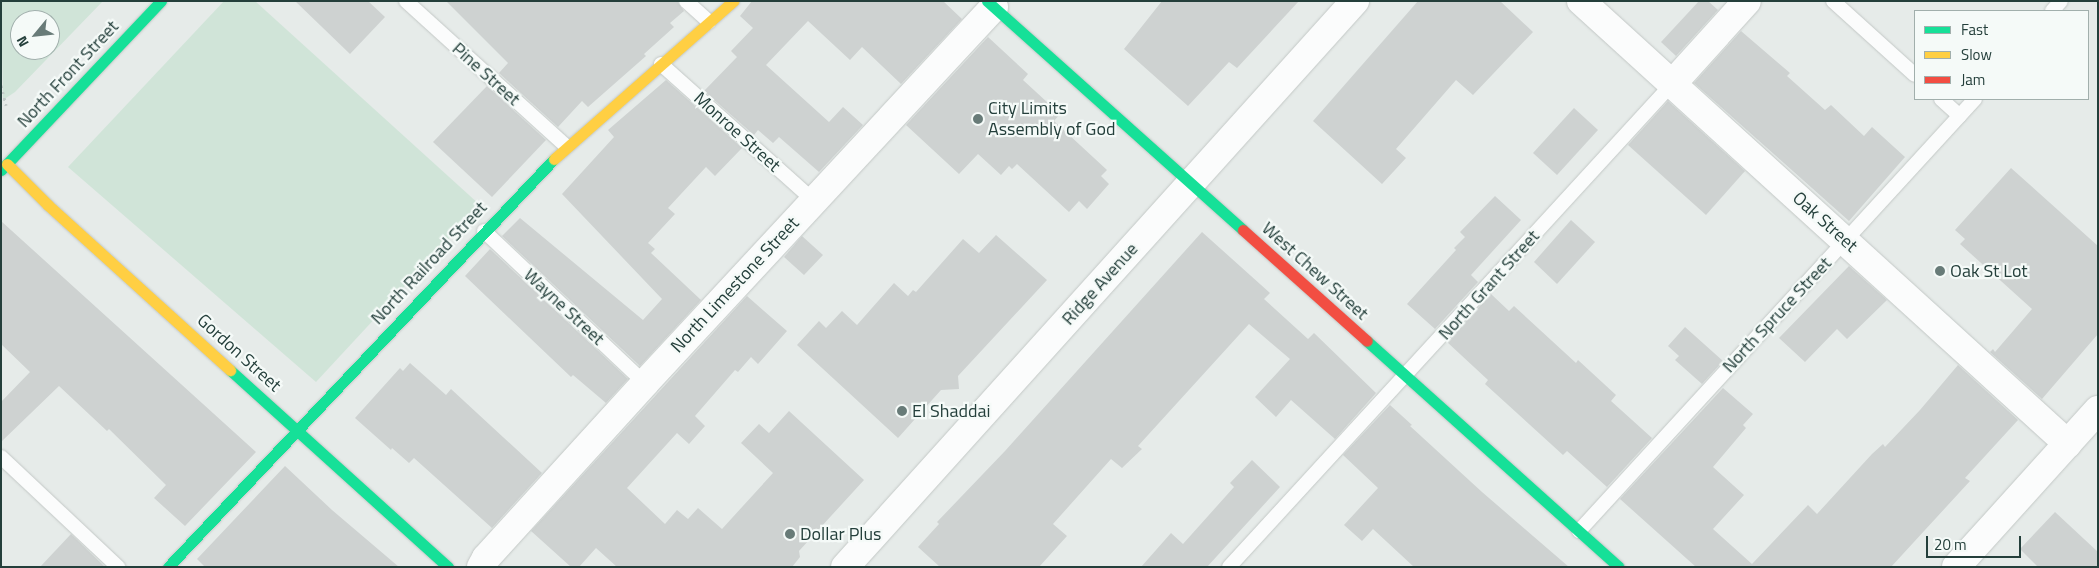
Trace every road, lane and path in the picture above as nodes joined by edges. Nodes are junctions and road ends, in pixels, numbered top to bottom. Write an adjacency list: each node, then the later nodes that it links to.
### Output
1 (161, 1): 20 (street, North Front Street)
2 (406, 1): 19 (lane, Pine Street)
3 (686, 1): 10 (lane)
4 (733, 1): 10 (street, North Railroad Street)
5 (1355, 1): 21 (street, Ridge Avenue)
6 (1581, 1): 13 (street, Oak Street)
7 (1747, 1): 13 (street, North Grant Street)
8 (1833, 1): 12 (lane)
9 (990, 4): 21 (street, West Chew Street); 22 (street, North Limestone Street)
10 (709, 22): 11 (street, North Railroad Street)
11 (661, 64): 19 (street, North Railroad Street); 22 (lane, Monroe Street)
12 (1914, 74)
13 (1673, 83): 24 (street, Oak Street); 25 (lane, North Grant Street)
14 (1, 85): 17 (path)
15 (1942, 100): 18 (lane)
16 (1974, 100): 18 (lane, North Spruce Street)
17 (6, 105)
18 (1960, 116): 24 (lane, North Spruce Street)
19 (566, 146): 23 (street, North Railroad Street)
20 (3, 162): 28 (street, Gordon Street)
21 (1191, 183): 25 (street, West Chew Street); 36 (street, Ridge Avenue)
22 (813, 200): 26 (street, North Limestone Street)
23 (484, 230): 26 (lane, Wayne Street); 28 (street, North Railroad Street)
24 (1845, 240): 29 (street, Oak Street); 31 (lane, North Spruce Street)
25 (1406, 376): 31 (street, West Chew Street); 37 (lane, North Grant Street)
26 (645, 382): 35 (street, North Limestone Street)
27 (2098, 410): 29 (street)
28 (297, 428): 33 (street, North Railroad Street); 34 (street, Gordon Street)
29 (2068, 444): 39 (street)
30 (1, 457): 32 (lane)
31 (1579, 531): 38 (street, West Chew Street)
32 (118, 567)
33 (168, 567)
34 (448, 567)
35 (481, 567)
36 (845, 567)
37 (1229, 567)
38 (1619, 567)
39 (1956, 567)

